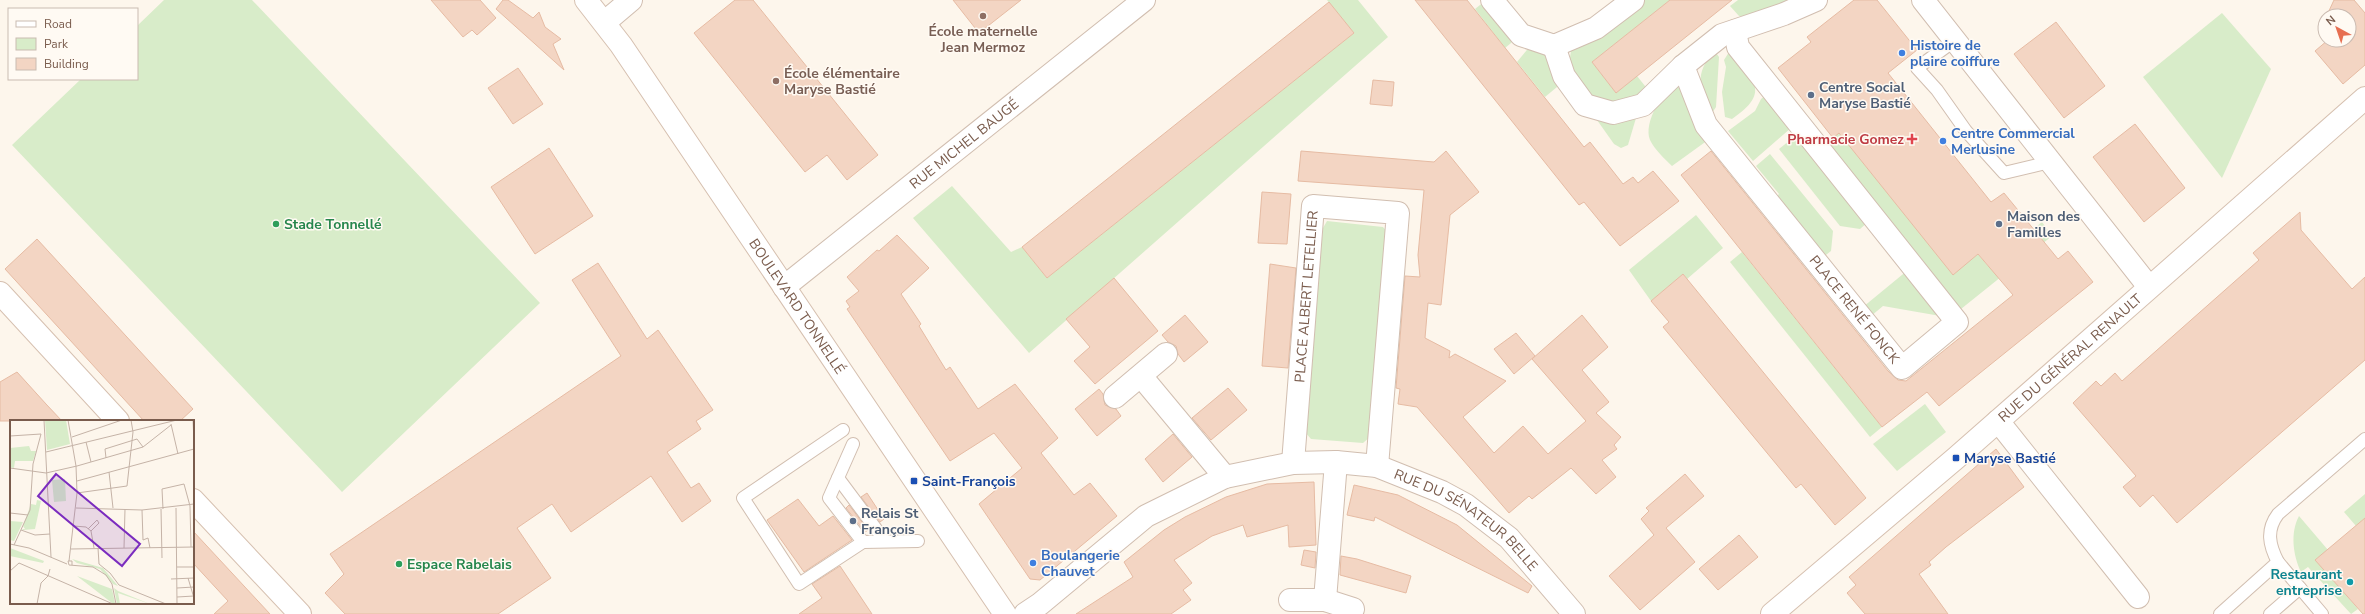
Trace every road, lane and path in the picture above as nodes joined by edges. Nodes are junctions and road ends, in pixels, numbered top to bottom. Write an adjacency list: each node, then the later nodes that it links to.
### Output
1 (586, 0): 8 (street, BOULEVARD TONNELLÉ)
2 (631, 0): 8 (street)
3 (1144, 0): 15 (street, RUE MICHEL BAUGÉ)
4 (1492, 0): 11 (street)
5 (1633, 0): 11 (street)
6 (1816, 0): 9 (street)
7 (1923, 0): 10 (street)
8 (604, 22): 15 (street, BOULEVARD TONNELLÉ)
9 (1735, 31): 12 (street); 12 (street, PLACE RENÉ FONCK)
10 (1954, 41): 14 (street); 14 (lane)
11 (1554, 46): 12 (street)
12 (1683, 66)
13 (2365, 98): 16 (street, RUE DU GÉNÉRAL RENAULT)
14 (2050, 162): 16 (street)
15 (784, 287): 42 (street, BOULEVARD TONNELLÉ)
16 (2149, 287): 22 (street, RUE DU GÉNÉRAL RENAULT)
17 (0, 293): 21 (street)
18 (1166, 354): 19 (street)
19 (1141, 376): 20 (street); 29 (street)
20 (1116, 397)
21 (117, 420)
22 (1998, 421): 37 (street); 45 (street, RUE DU GÉNÉRAL RENAULT)
23 (843, 430): 34 (lane)
24 (2365, 439): 35 (lane)
25 (852, 444): 30 (lane)
26 (1336, 462): 27 (street, RUE DU SÉNATEUR BELLE); 28 (street, RUE DU SÉNATEUR BELLE); 39 (street)
27 (1293, 463): 28 (street, PLACE ALBERT LETELLIER); 29 (street, RUE DU SÉNATEUR BELLE)
28 (1377, 466): 44 (street, RUE DU SÉNATEUR BELLE)
29 (1225, 477): 43 (street, RUE DU SÉNATEUR BELLE)
30 (838, 478): 32 (lane); 34 (lane)
31 (194, 501): 41 (street)
32 (885, 541): 33 (lane); 34 (lane)
33 (918, 541)
34 (862, 542)
35 (2278, 562): 36 (lane); 46 (lane)
36 (2300, 588): 47 (lane); 48 (lane)
37 (2138, 597)
38 (1290, 600): 39 (street)
39 (1325, 600): 40 (street)
40 (1353, 609)
41 (300, 614)
42 (1005, 614)
43 (1025, 614)
44 (1574, 614)
45 (1772, 614)
46 (2220, 614)
47 (2270, 614)
48 (2322, 614)

